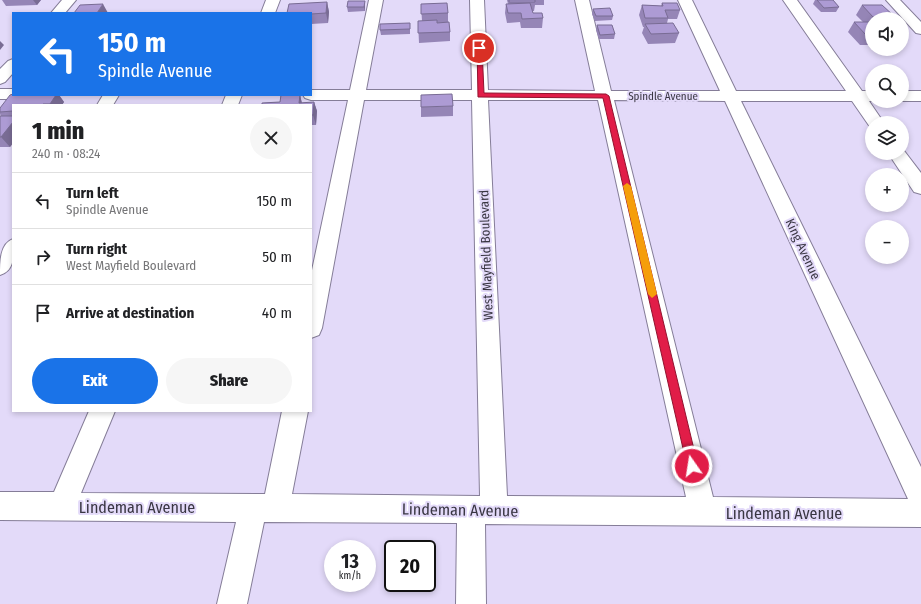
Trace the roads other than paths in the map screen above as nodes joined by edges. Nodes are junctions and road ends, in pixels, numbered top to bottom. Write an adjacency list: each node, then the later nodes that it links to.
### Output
1 (69, 0): 9 (street)
2 (273, 0): 10 (street)
3 (376, 0): 17 (street)
4 (477, 0): 18 (street, West Mayfield Boulevard)
5 (582, 0): 19 (street)
6 (685, 0): 20 (street, King Avenue)
7 (790, 0): 21 (street)
8 (893, 0): 11 (street)
9 (59, 12)
10 (268, 12)
11 (921, 30)
12 (12, 65): 13 (street)
13 (0, 79)
14 (0, 94): 15 (street)
15 (12, 94)
16 (312, 95): 17 (street, Spindle Avenue)
17 (357, 95): 18 (street, Spindle Avenue); 28 (street)
18 (480, 95): 19 (street, Spindle Avenue); 34 (street, West Mayfield Boulevard)
19 (606, 96): 20 (street, Spindle Avenue); 35 (street)
20 (731, 96): 21 (street, Spindle Avenue); 36 (street, King Avenue)
21 (865, 96)
22 (909, 96): 23 (street)
23 (921, 96)
24 (902, 160): 25 (street)
25 (921, 187)
26 (12, 249): 27 (street)
27 (0, 268)
28 (312, 323)
29 (102, 412): 32 (street)
30 (295, 412): 33 (street)
31 (0, 506): 32 (street, Lindeman Avenue)
32 (62, 506): 33 (street, Lindeman Avenue)
33 (264, 508): 34 (street, Lindeman Avenue); 37 (street)
34 (482, 511): 35 (street, Lindeman Avenue); 38 (street, West Mayfield Boulevard)
35 (703, 512): 36 (street, Lindeman Avenue)
36 (919, 513)
37 (232, 604)
38 (471, 604)

